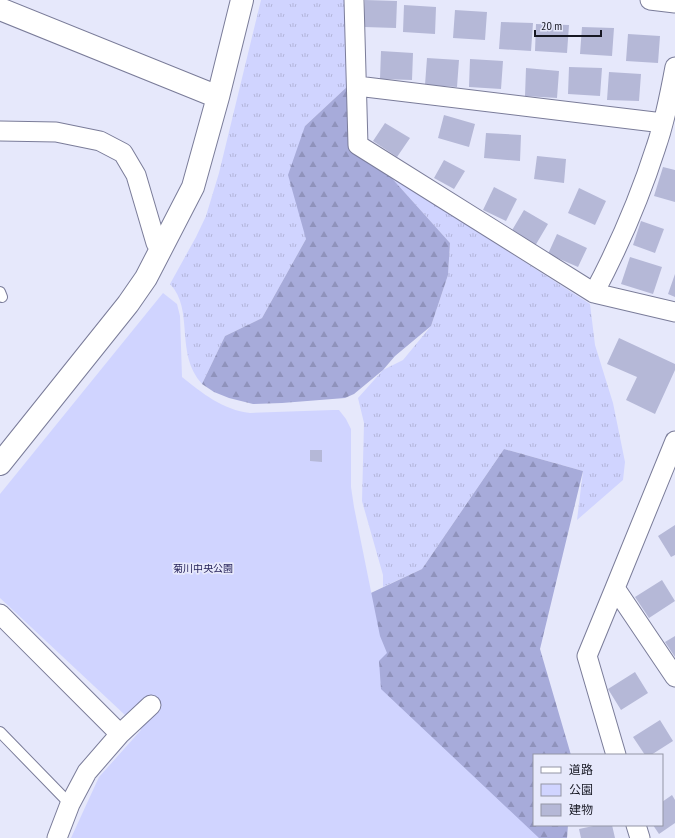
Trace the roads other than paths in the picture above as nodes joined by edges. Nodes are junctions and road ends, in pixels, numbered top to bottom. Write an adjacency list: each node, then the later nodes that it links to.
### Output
1 (242, 0): 8 (street)
2 (354, 0): 7 (street)
3 (650, 0): 4 (street)
4 (675, 3)
5 (0, 9): 8 (street)
6 (675, 67): 9 (street)
7 (357, 86): 9 (street); 12 (street)
8 (218, 97): 11 (street)
9 (663, 123): 12 (street)
10 (0, 131): 11 (street)
11 (162, 249): 15 (street)
12 (594, 293): 13 (street)
13 (675, 312)
14 (673, 455): 16 (street)
15 (0, 464)
16 (615, 588): 18 (street); 22 (street)
17 (0, 614): 21 (street)
18 (675, 677)
19 (151, 706): 21 (street)
20 (0, 732): 23 (lane)
21 (120, 734): 23 (street)
22 (616, 754)
23 (70, 804): 25 (street)
24 (636, 826): 26 (street)
25 (57, 838)
26 (640, 838)

